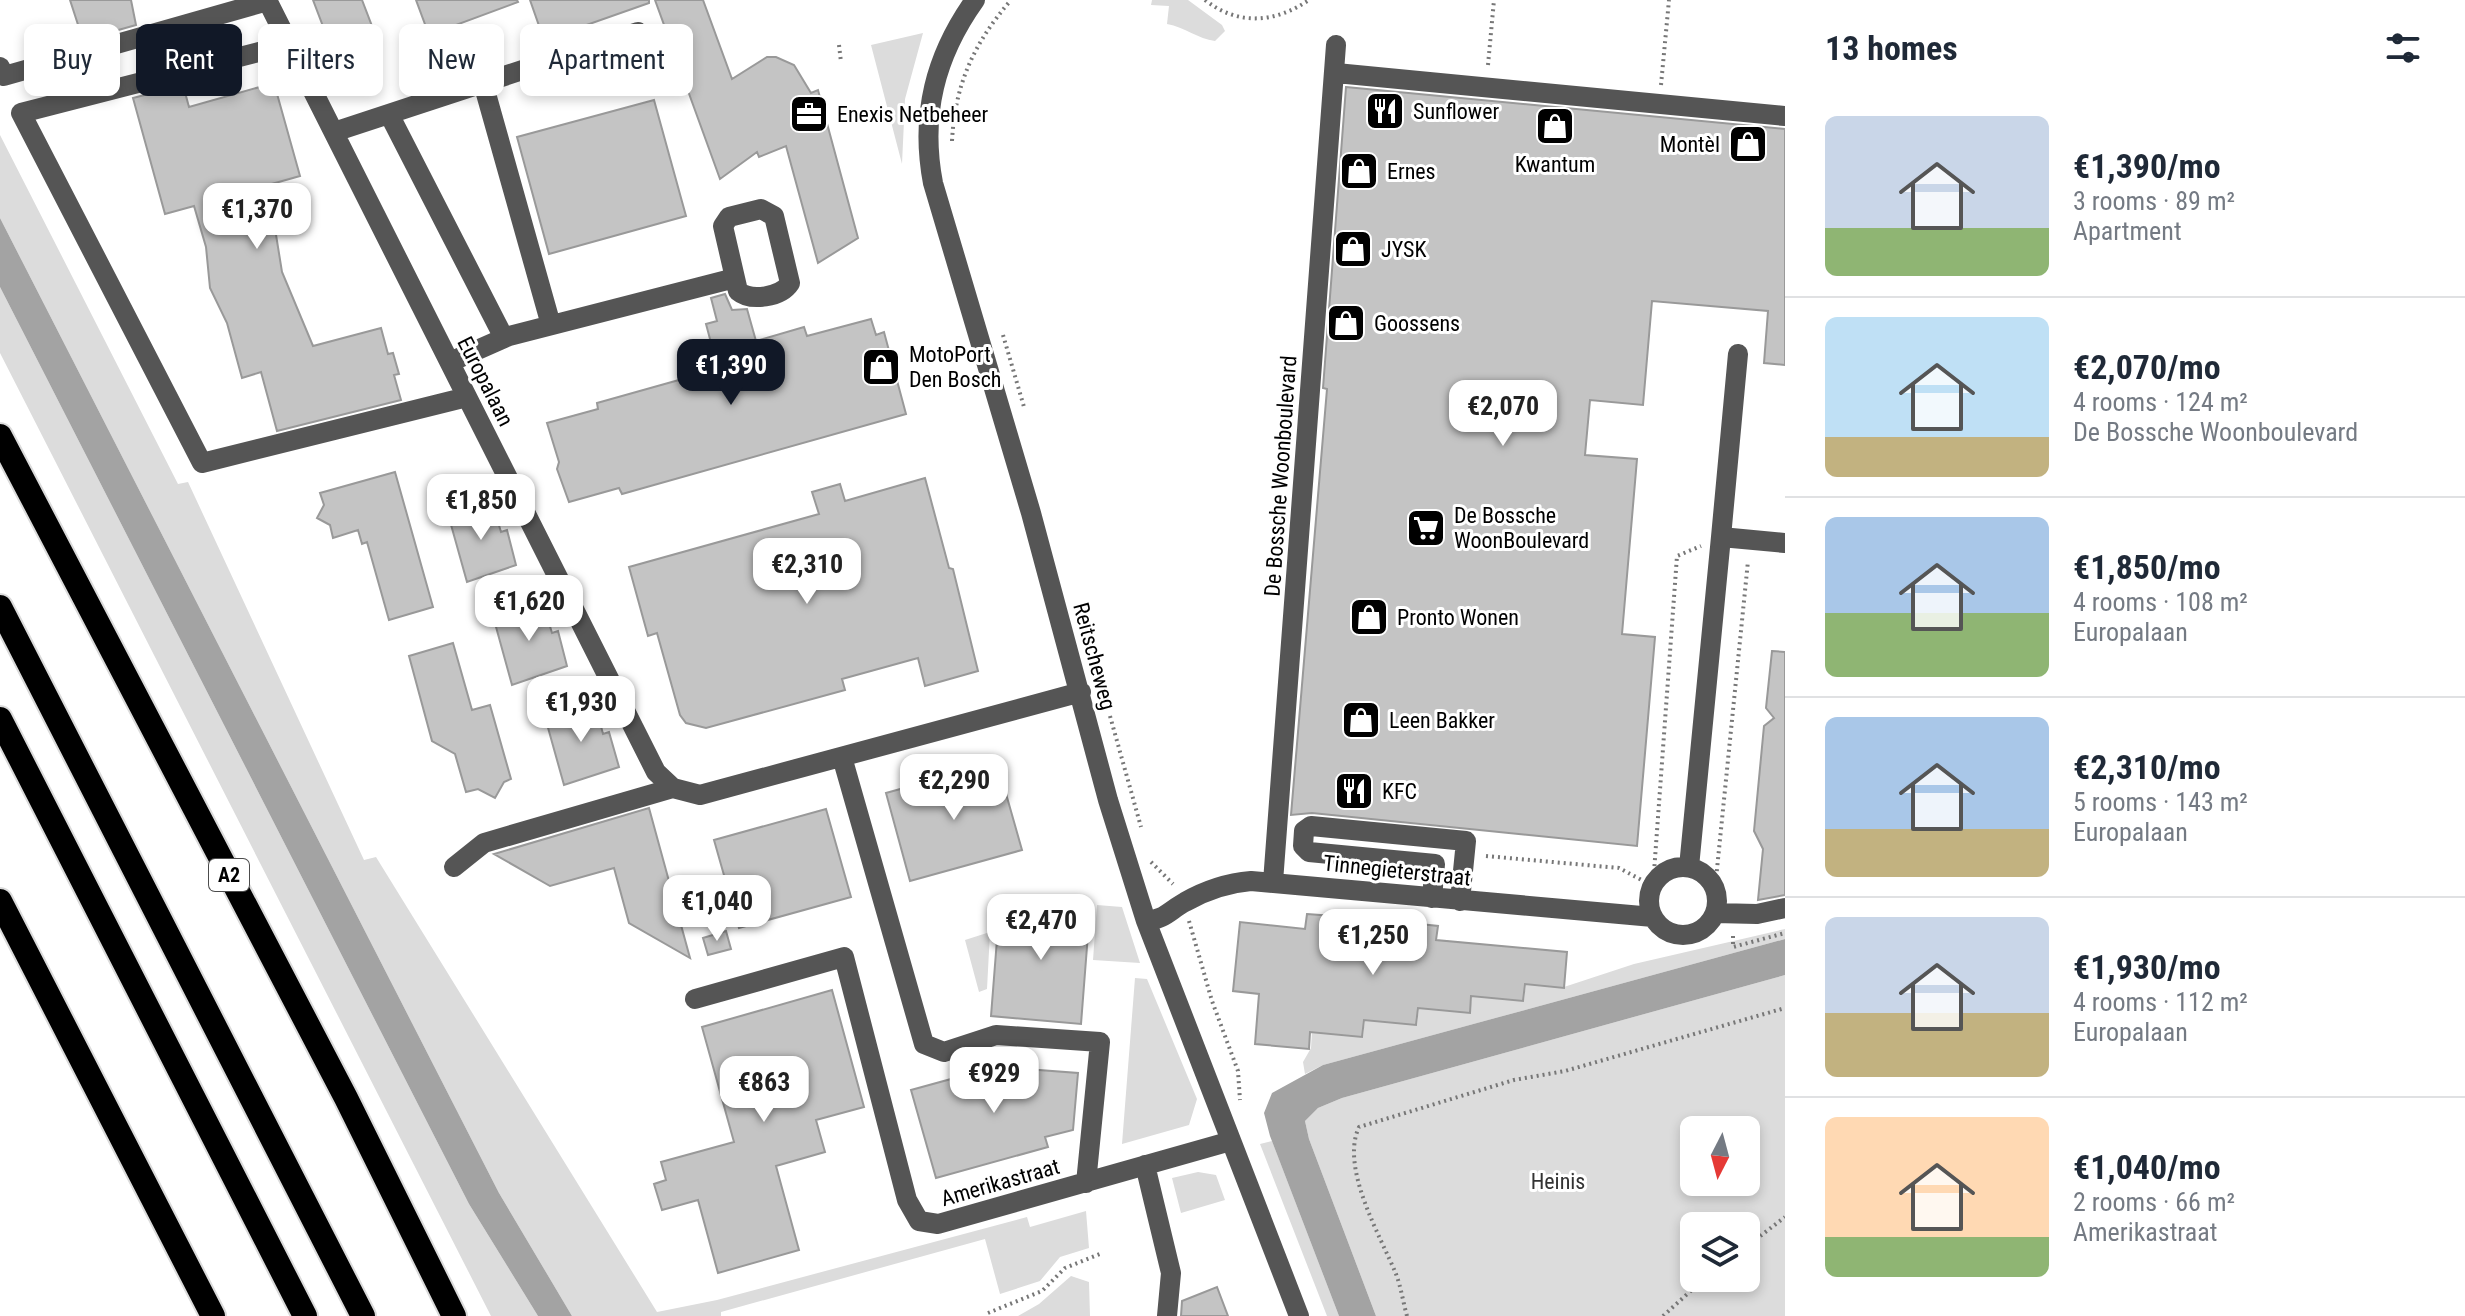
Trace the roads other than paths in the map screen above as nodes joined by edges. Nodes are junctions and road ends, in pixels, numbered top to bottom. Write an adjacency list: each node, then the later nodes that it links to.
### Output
1 (268, 0): 3 (street, Europalaan); 6 (street)
2 (975, 0): 24 (street, Reitscheweg)
3 (280, 24)
4 (1336, 45): 7 (street, De Bossche Woonboulevard)
5 (258, 52): 19 (street)
6 (0, 67)
7 (1336, 73): 12 (street); 30 (street, De Bossche Woonboulevard)
8 (316, 96): 13 (street, Europalaan)
9 (444, 96): 11 (street)
10 (487, 96): 15 (street)
11 (389, 114): 13 (street); 16 (street)
12 (1785, 116)
13 (334, 132): 18 (street, Europalaan)
14 (735, 278): 14 (street); 15 (street)
15 (551, 325): 16 (street)
16 (504, 338): 18 (street)
17 (1738, 354): 21 (street)
18 (450, 362): 19 (street, Europalaan)
19 (467, 397): 27 (street, Europalaan)
20 (2, 443): 45 (highway, A2)
21 (1721, 537): 22 (street); 29 (street)
22 (1785, 543)
23 (0, 607): 44 (highway)
24 (1081, 692): 26 (street); 37 (street, Reitscheweg)
25 (0, 719): 43 (highway)
26 (842, 757): 27 (street); 41 (street)
27 (673, 788): 28 (street)
28 (454, 867)
29 (1689, 867): 35 (street); 36 (street)
30 (1273, 882): 31 (street, Tinnegieterstraat); 37 (street, Tinnegieterstraat)
31 (1432, 898): 33 (street, Tinnegieterstraat); 33 (street)
32 (0, 901): 42 (highway)
33 (1460, 901): 36 (street, Tinnegieterstraat)
34 (1785, 908): 35 (street)
35 (1715, 913): 36 (street)
36 (1653, 917)
37 (1146, 921): 39 (street, Reitscheweg)
38 (695, 999): 41 (street, Amerikastraat)
39 (1231, 1141): 40 (street, Amerikastraat); 47 (street, Reitscheweg)
40 (1145, 1165): 41 (street, Amerikastraat); 46 (street)
41 (1086, 1183)
42 (213, 1316)
43 (305, 1316)
44 (363, 1316)
45 (454, 1316)
46 (1167, 1316)
47 (1299, 1316)

